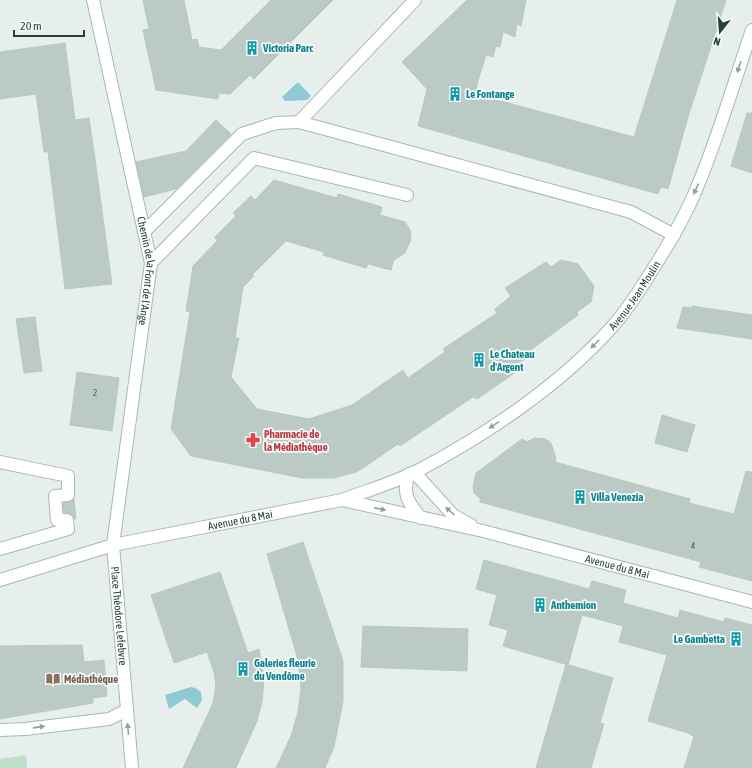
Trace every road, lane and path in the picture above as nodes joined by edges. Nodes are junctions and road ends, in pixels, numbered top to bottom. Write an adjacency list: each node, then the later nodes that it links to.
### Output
1 (93, 0): 6 (street, Chemin de la Font de l'Ange)
2 (415, 0): 4 (street)
3 (752, 30): 7 (street, Avenue Jean Moulin, one-way to 7)
4 (299, 122): 6 (street); 7 (street)
5 (407, 195): 8 (street)
6 (144, 232): 8 (street, Chemin de la Font de l'Ange)
7 (674, 235): 10 (street, Avenue Jean Moulin, one-way to 10)
8 (151, 263): 14 (street, Chemin de la Font de l'Ange)
9 (0, 462): 15 (street)
10 (412, 473): 11 (street, Avenue Jean Moulin); 12 (street); 13 (street, Avenue du 8 Mai, one-way to 10)
11 (342, 500): 12 (street, Avenue du 8 Mai, one-way to 12); 14 (street, Avenue du 8 Mai)
12 (421, 518): 13 (street, Avenue du 8 Mai)
13 (483, 531): 17 (street, Avenue du 8 Mai)
14 (113, 545): 16 (street, Avenue du 8 Mai); 18 (street, Place Théodore Lefebvre)
15 (0, 549)
16 (0, 580)
17 (752, 602)
18 (127, 710): 19 (street, one-way to 18); 20 (street, Place Théodore Lefebvre, one-way to 18)
19 (0, 730)
20 (132, 768)

